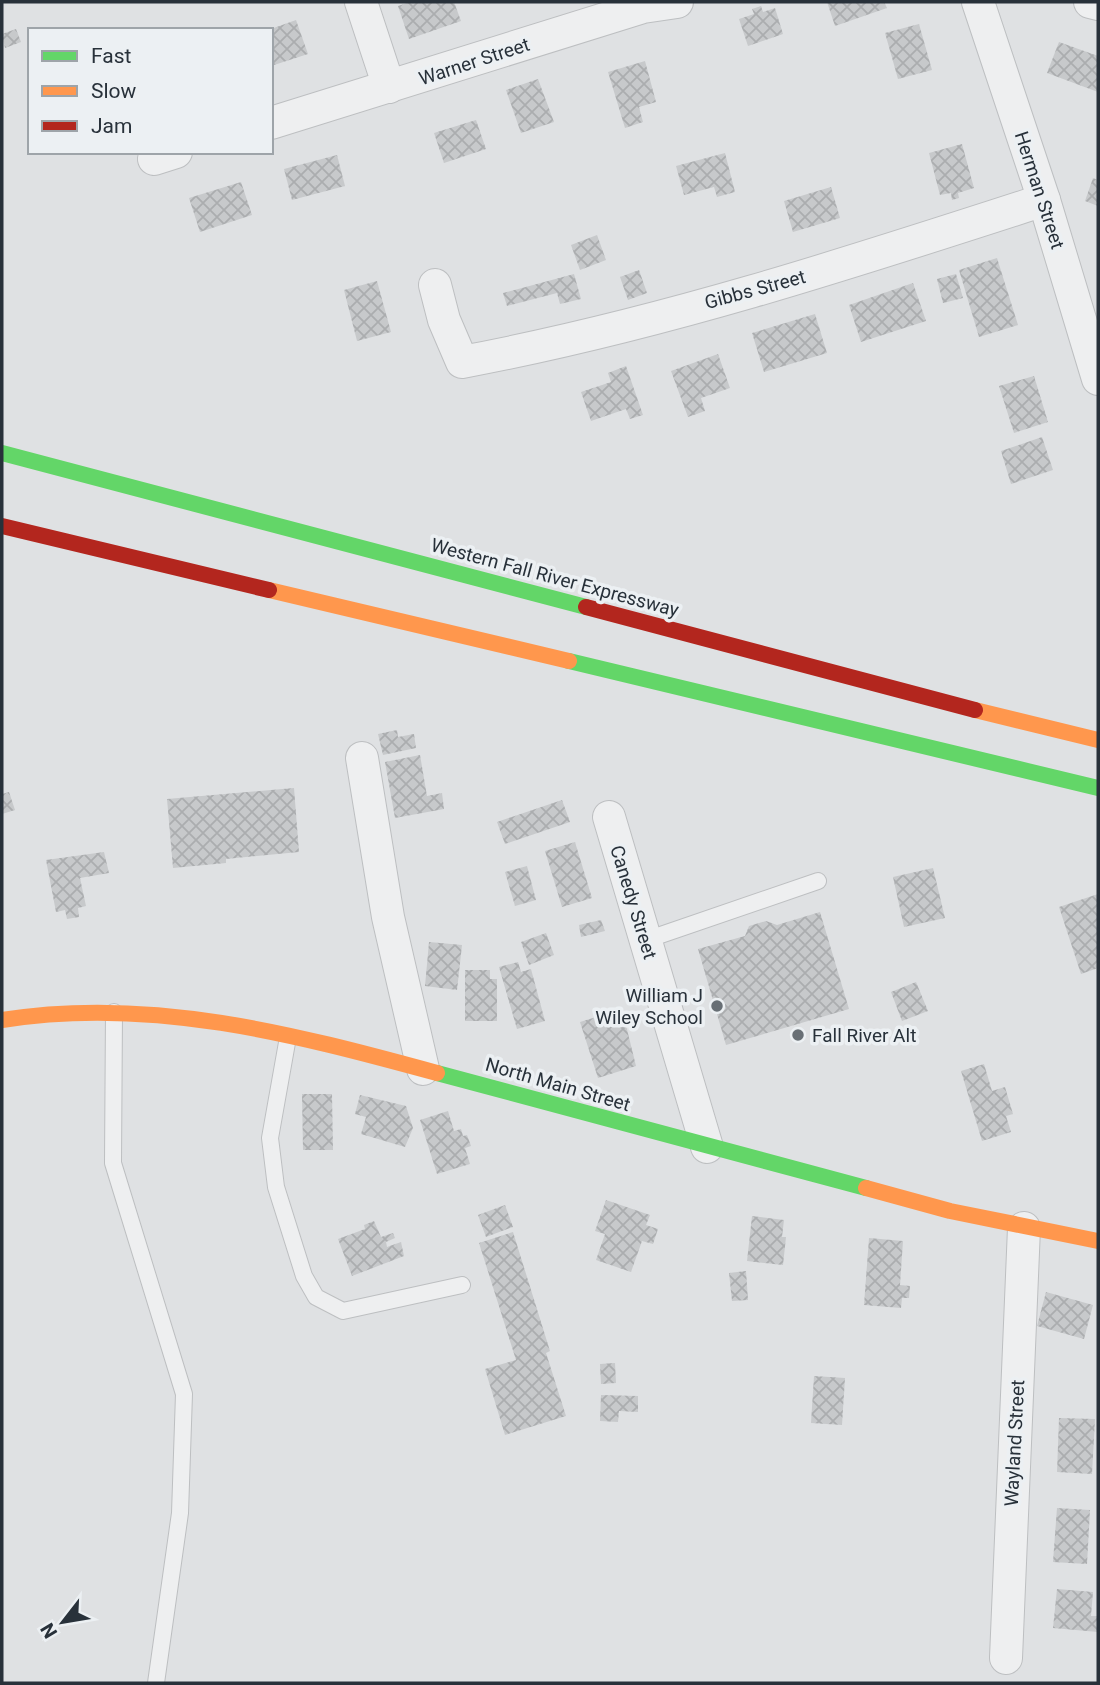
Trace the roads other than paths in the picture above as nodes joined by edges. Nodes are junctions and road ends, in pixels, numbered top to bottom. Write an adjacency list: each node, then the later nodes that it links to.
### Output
1 (361, 2): 6 (street)
2 (677, 2): 6 (street, Warner Street)
3 (978, 2): 8 (street, Herman Street)
4 (1090, 2): 5 (street)
5 (1098, 4)
6 (389, 87): 7 (street, Warner Street)
7 (273, 122)
8 (1044, 200): 9 (street, Gibbs Street); 10 (street, Herman Street)
9 (435, 285)
10 (1098, 379)
11 (2, 453): 13 (main road, Western Fall River Expressway)
12 (2, 526): 15 (main road)
13 (1098, 740)
14 (362, 758): 22 (street)
15 (1098, 788)
16 (609, 817): 18 (street, Canedy Street)
17 (818, 881): 18 (lane)
18 (646, 940): 23 (street, Canedy Street)
19 (114, 1012): 20 (main road, North Main Street); 21 (main road, North Main Street); 28 (lane)
20 (2, 1020)
21 (288, 1037): 22 (main road, North Main Street); 26 (lane)
22 (423, 1069): 23 (main road, North Main Street)
23 (708, 1147): 24 (main road, North Main Street)
24 (1024, 1228): 25 (main road, North Main Street); 27 (street, Wayland Street)
25 (1098, 1241)
26 (463, 1285)
27 (1006, 1658)
28 (156, 1683)

